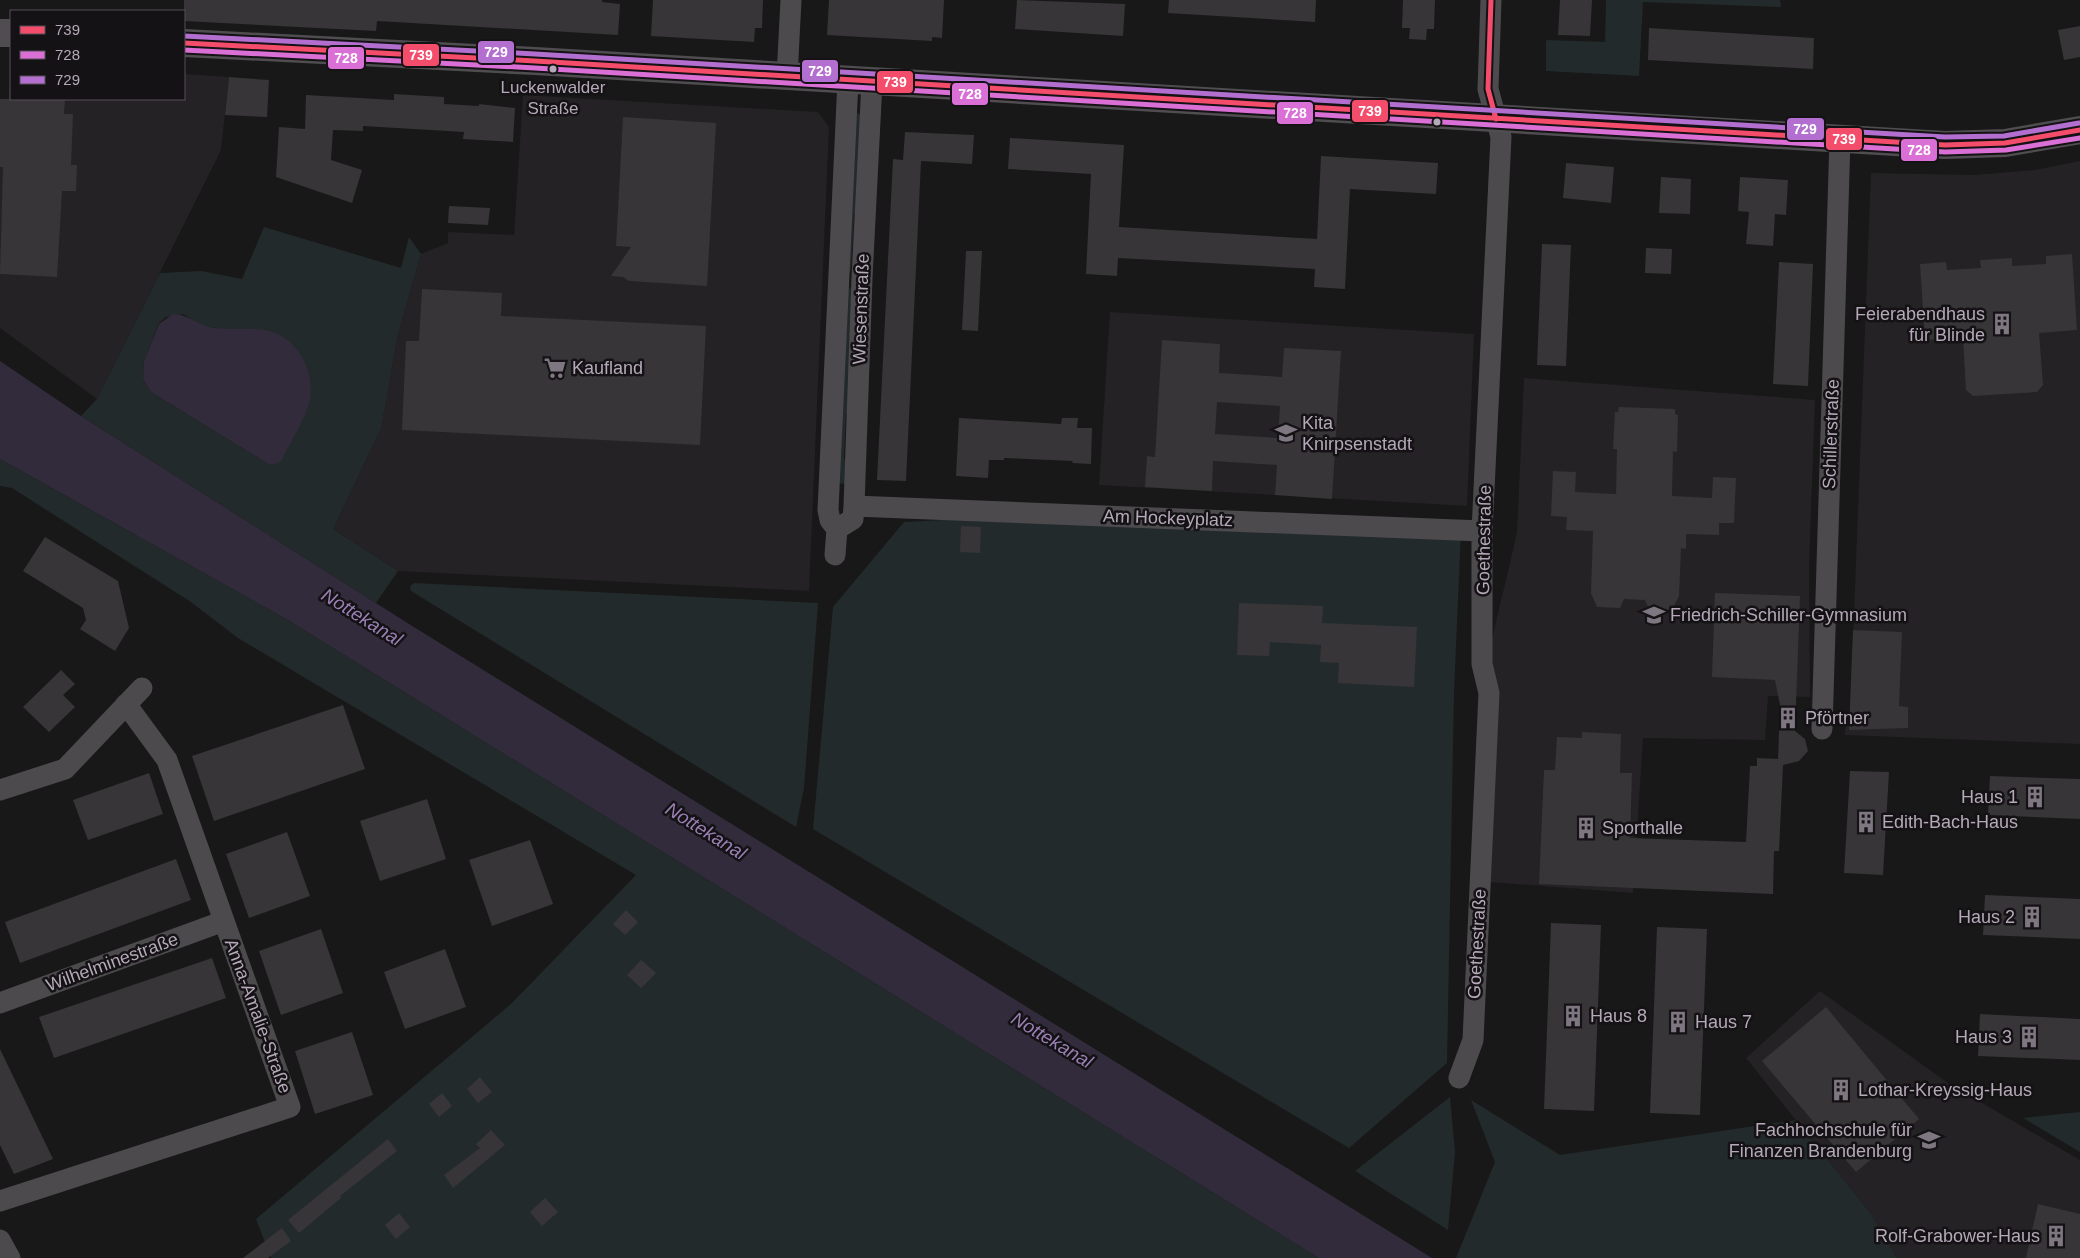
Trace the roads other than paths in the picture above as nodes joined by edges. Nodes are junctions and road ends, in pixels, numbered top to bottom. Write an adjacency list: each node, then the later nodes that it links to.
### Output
1 (790, 0): 4 (street)
2 (1491, 0): 6 (street, Goethestraße)
3 (185, 43): 4 (main road)
4 (787, 77): 5 (main road)
5 (860, 81): 6 (main road); 9 (street, Wiesenstraße); 10 (street, Wiesenstraße)
6 (1496, 119): 8 (main road); 11 (street, Goethestraße)
7 (2080, 130): 8 (main road)
8 (1840, 139): 15 (street, Schillerstraße)
9 (854, 506): 10 (street, Wiesenstraße); 11 (street, Am Hockeyplatz)
10 (837, 528): 12 (street, Wiesenstraße)
11 (1482, 531): 19 (street, Goethestraße)
12 (835, 555)
13 (142, 688): 14 (street)
14 (126, 704): 16 (street); 17 (street, Anna-Amalie-Straße)
15 (1822, 729)
16 (0, 790)
17 (224, 921): 18 (street, Wilhelminestraße); 20 (street, Anna-Amalie-Straße)
18 (0, 1003)
19 (1459, 1078)
20 (0, 1201)
21 (0, 1240): 22 (street)
22 (10, 1258)

